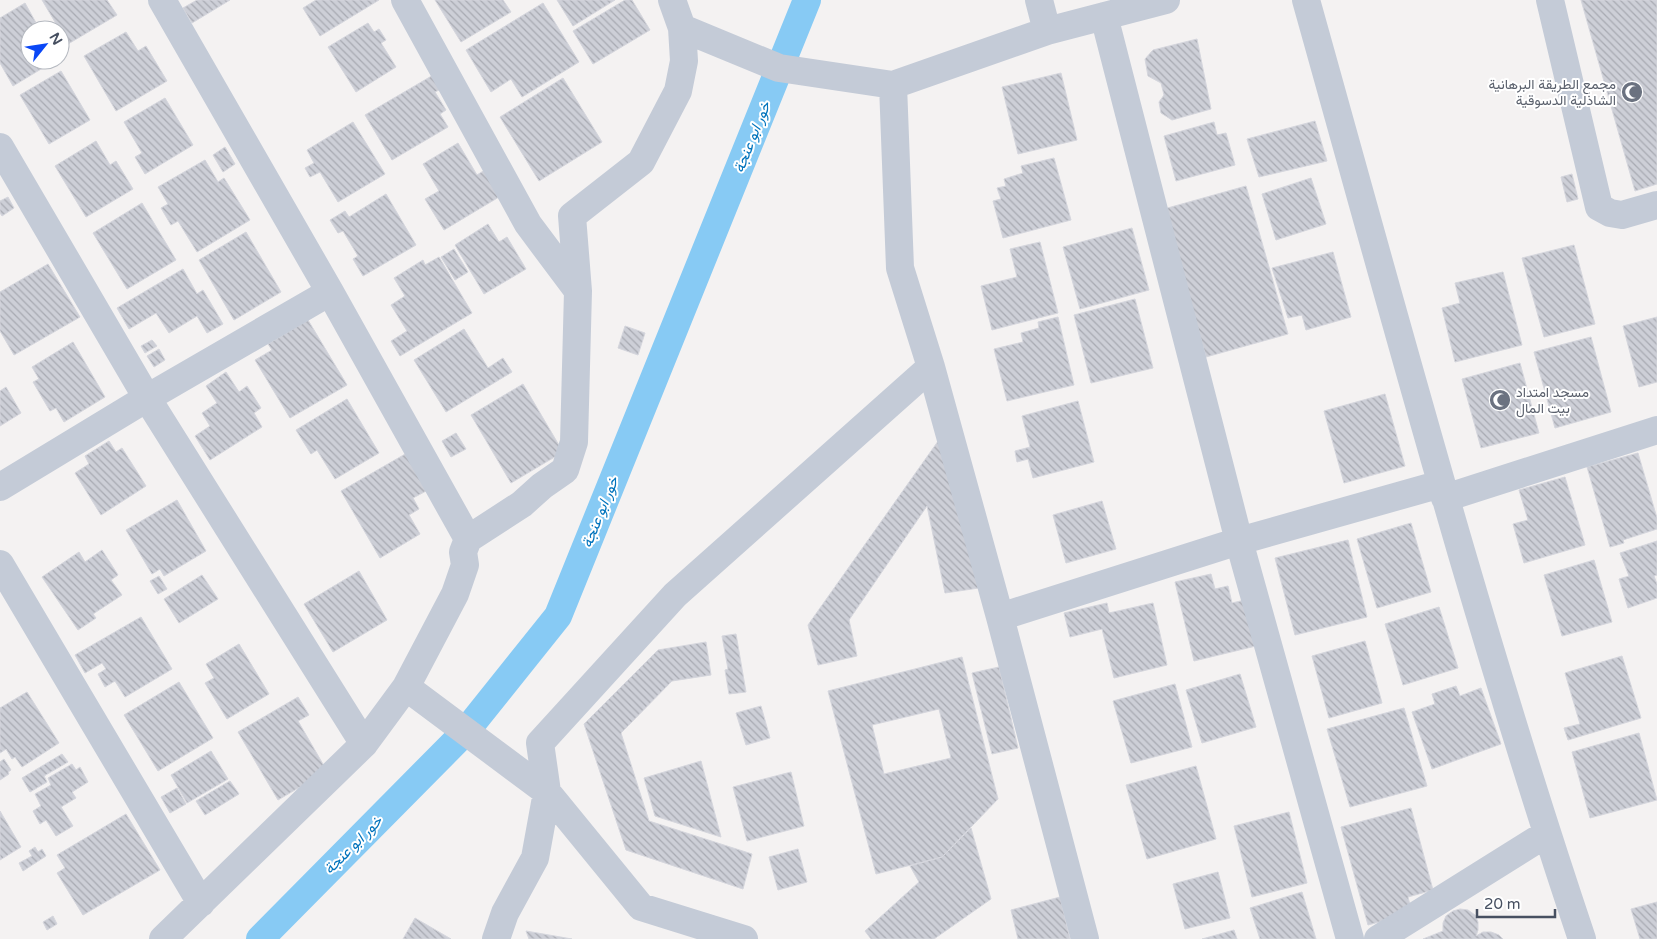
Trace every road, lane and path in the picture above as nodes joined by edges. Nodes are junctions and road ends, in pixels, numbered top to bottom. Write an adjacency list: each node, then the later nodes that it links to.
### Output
1 (162, 0): 15 (street)
2 (405, 0): 14 (street)
3 (672, 0): 9 (street)
4 (1039, 0): 10 (street)
5 (1166, 0): 8 (street)
6 (1306, 0): 20 (street)
7 (1550, 0): 13 (street)
8 (1104, 16): 10 (street); 22 (street)
9 (682, 28): 11 (street); 14 (street)
10 (1048, 31): 11 (street)
11 (892, 85): 16 (street)
12 (0, 147): 17 (street)
13 (1657, 205)
14 (578, 291): 21 (street)
15 (330, 292): 17 (street); 21 (street)
16 (931, 366): 24 (street); 27 (street)
17 (147, 398): 19 (street); 26 (street)
18 (1657, 430): 20 (street)
19 (0, 487)
20 (1443, 491): 22 (street); 28 (street)
21 (468, 539): 25 (street)
22 (1239, 541): 24 (street); 34 (street)
23 (0, 564): 29 (street)
24 (1000, 617): 33 (street)
25 (406, 687): 26 (street); 27 (street)
26 (364, 744): 29 (street)
27 (547, 792): 31 (street); 32 (street)
28 (1546, 834): 35 (street); 36 (street)
29 (201, 903): 30 (street)
30 (163, 939)
31 (496, 939)
32 (744, 939)
33 (1085, 939)
34 (1350, 939)
35 (1378, 939)
36 (1582, 939)

